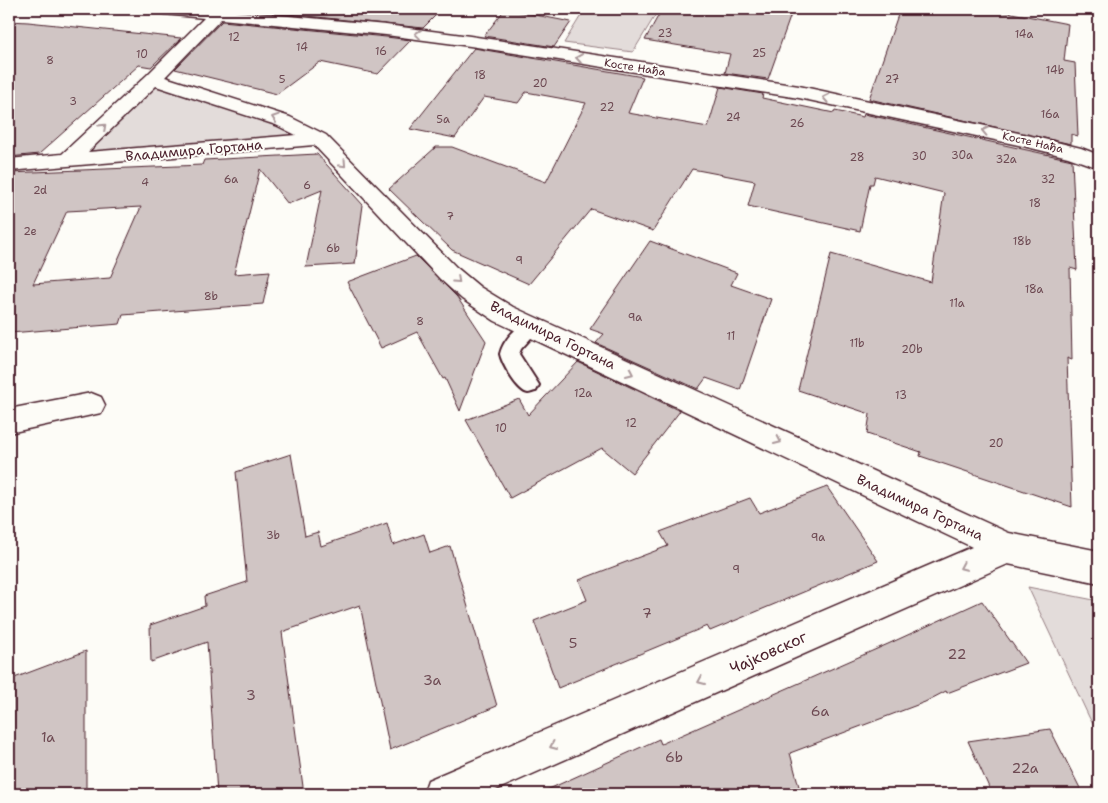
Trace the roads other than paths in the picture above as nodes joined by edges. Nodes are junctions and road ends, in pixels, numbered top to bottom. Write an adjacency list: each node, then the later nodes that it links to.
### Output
1 (164, 9): 2 (street, Косте Нађа)
2 (217, 14): 3 (street); 6 (street, Косте Нађа, one-way to 2)
3 (153, 79): 4 (street, one-way to 3); 5 (street, one-way to 3)
4 (319, 139): 5 (street, Владимира Гортана); 8 (street, Владимира Гортана, one-way to 8)
5 (68, 160): 7 (street, Владимира Гортана)
6 (1099, 162)
7 (9, 165)
8 (532, 327): 9 (lane); 12 (street, Владимира Гортана, one-way to 12)
9 (529, 385)
10 (91, 404): 11 (street)
11 (9, 421)
12 (1008, 548): 13 (street); 14 (street, Чајковског, one-way to 14)
13 (1099, 566)
14 (442, 794)

